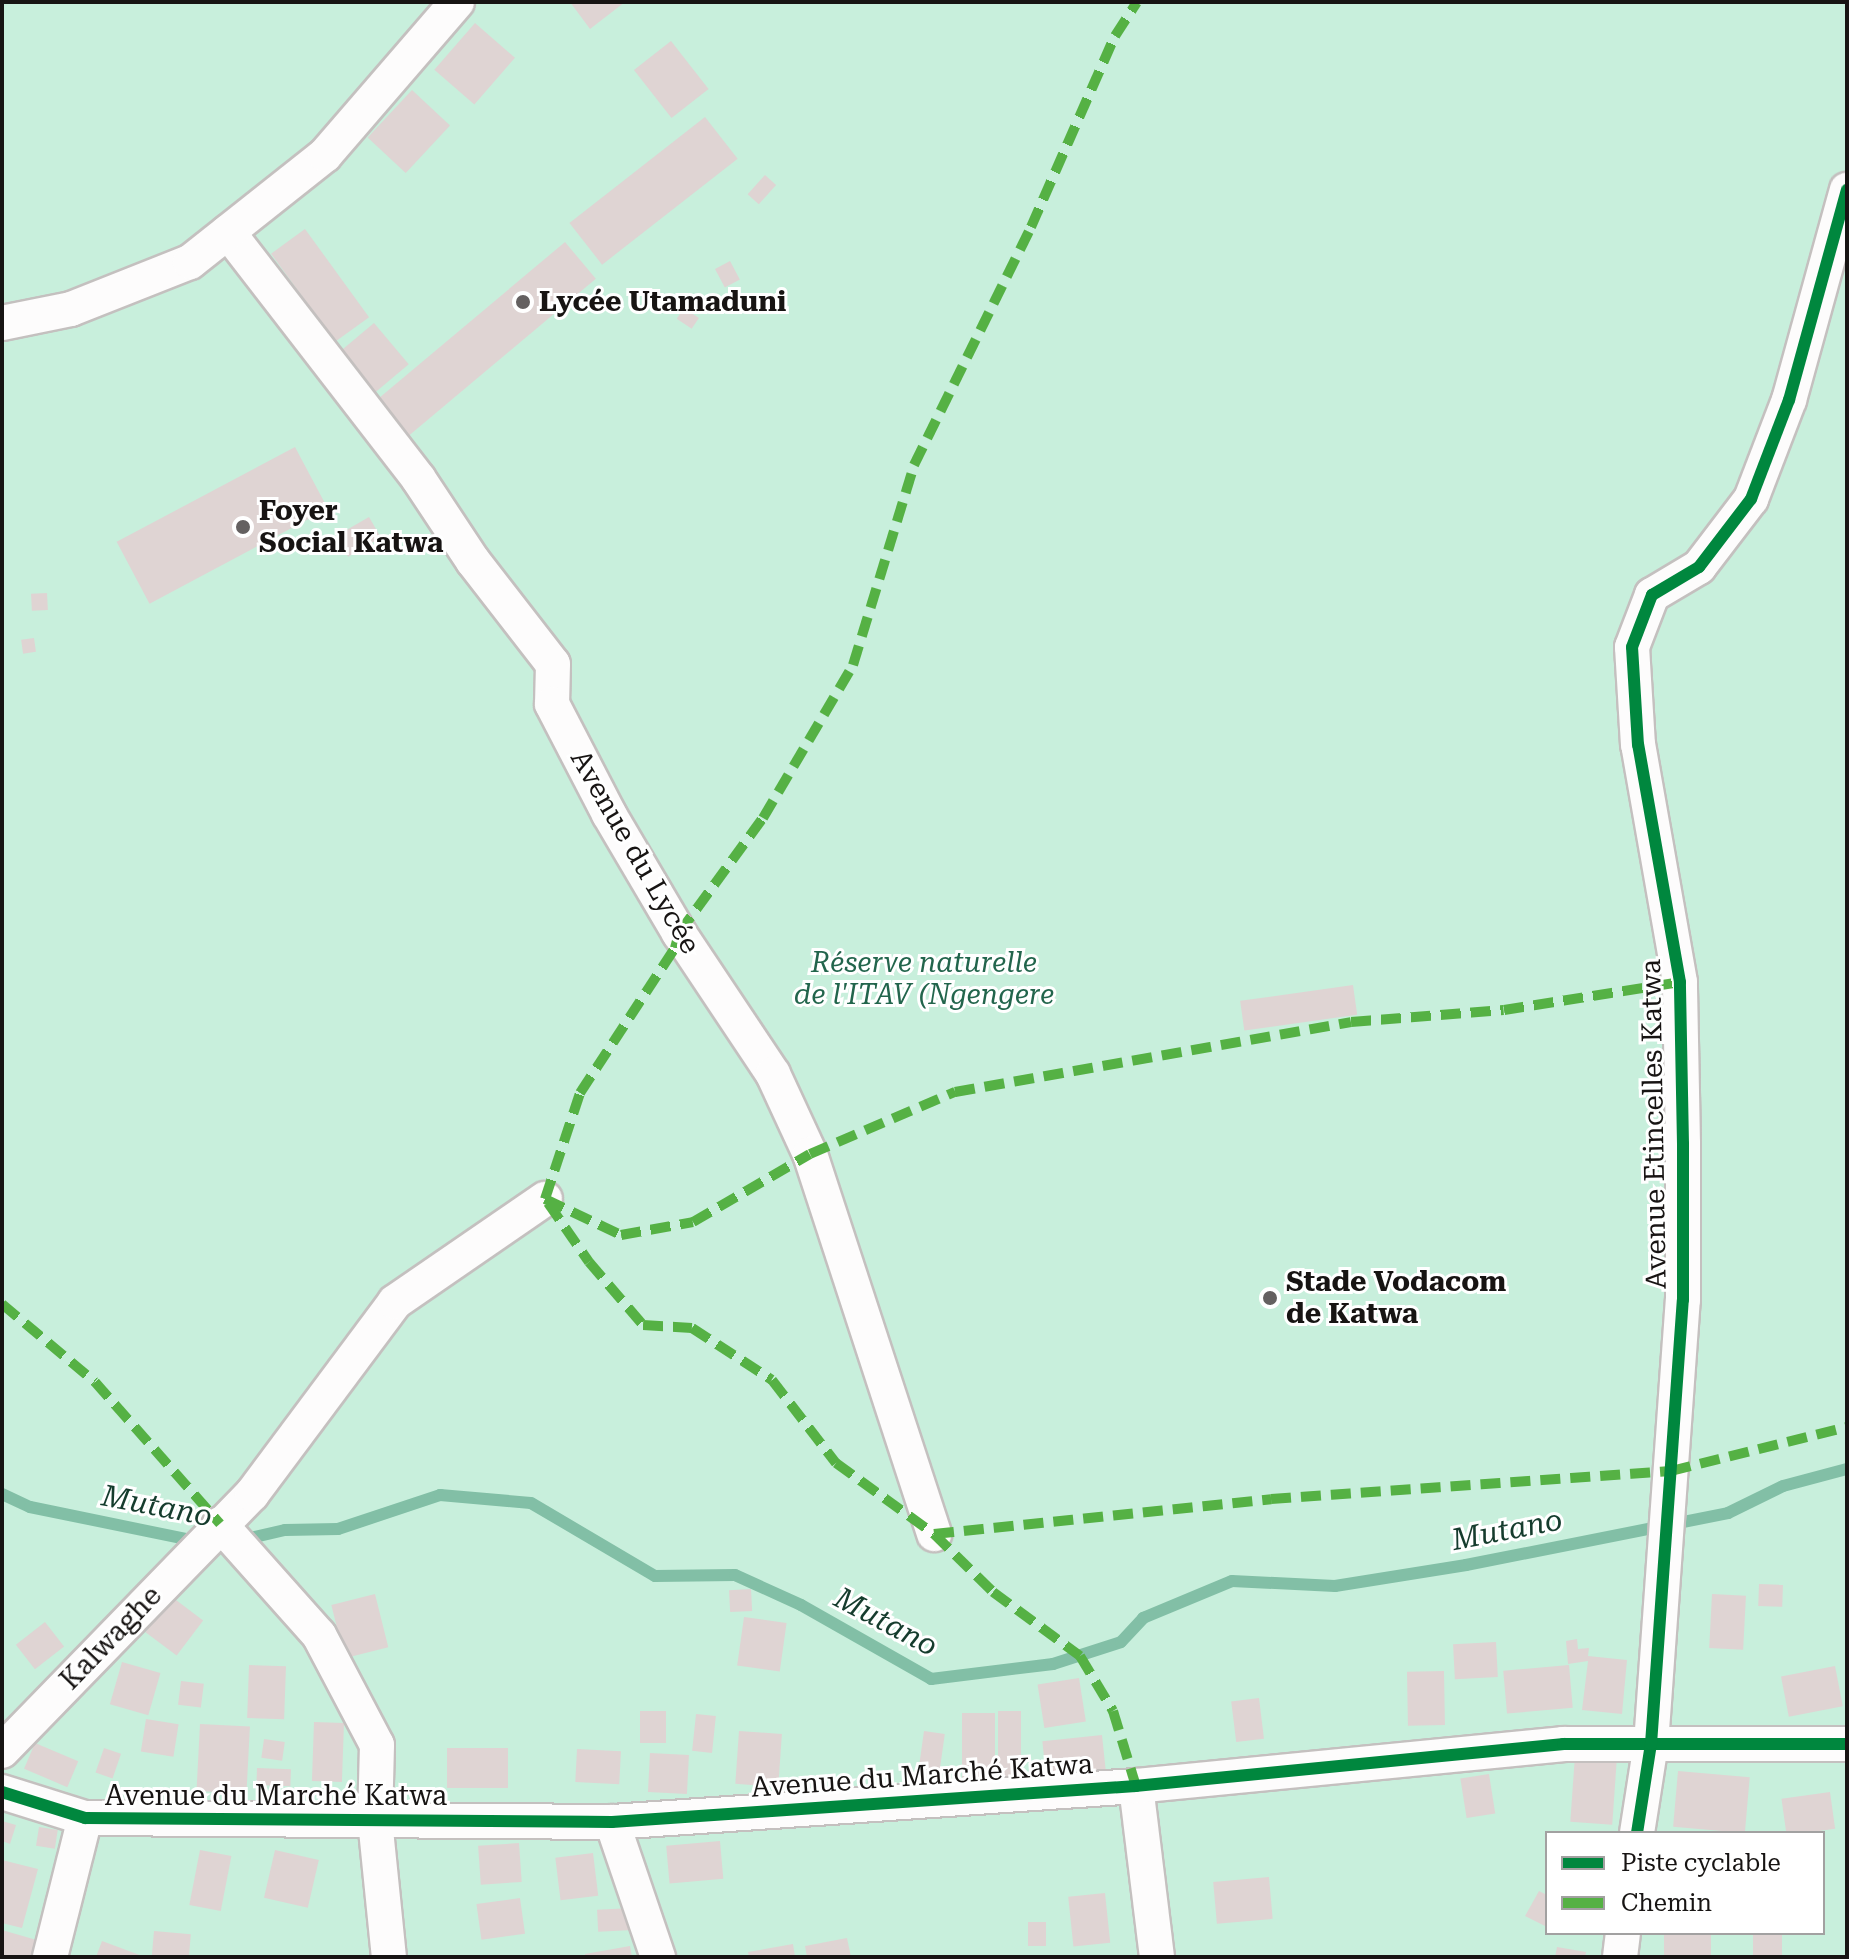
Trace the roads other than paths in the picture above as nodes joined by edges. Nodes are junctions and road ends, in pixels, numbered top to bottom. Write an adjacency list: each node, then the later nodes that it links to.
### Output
1 (457, 2): 3 (street)
2 (1847, 190): 8 (street, Avenue Etincelles Katwa)
3 (228, 232): 4 (street); 7 (street, Avenue du Lycée)
4 (2, 323)
5 (545, 1199): 6 (street, Kalwaghe)
6 (220, 1524): 10 (street, Kalwaghe); 14 (street)
7 (934, 1534)
8 (1651, 1744): 9 (street, Avenue du Marché Katwa); 11 (street, Avenue du Marché Katwa); 16 (street, Avenue Etincelles Katwa)
9 (1847, 1744)
10 (2, 1751)
11 (1136, 1786): 15 (street, Avenue du Marché Katwa); 21 (street)
12 (2, 1792): 13 (street, Avenue du Marché Katwa)
13 (85, 1818): 14 (street, Avenue du Marché Katwa); 18 (street)
14 (375, 1820): 15 (street, Avenue du Marché Katwa); 19 (street)
15 (612, 1822): 20 (street)
16 (1637, 1831)
17 (1623, 1935): 22 (street)
18 (50, 1957)
19 (389, 1957)
20 (658, 1957)
21 (1157, 1957)
22 (1620, 1957)

